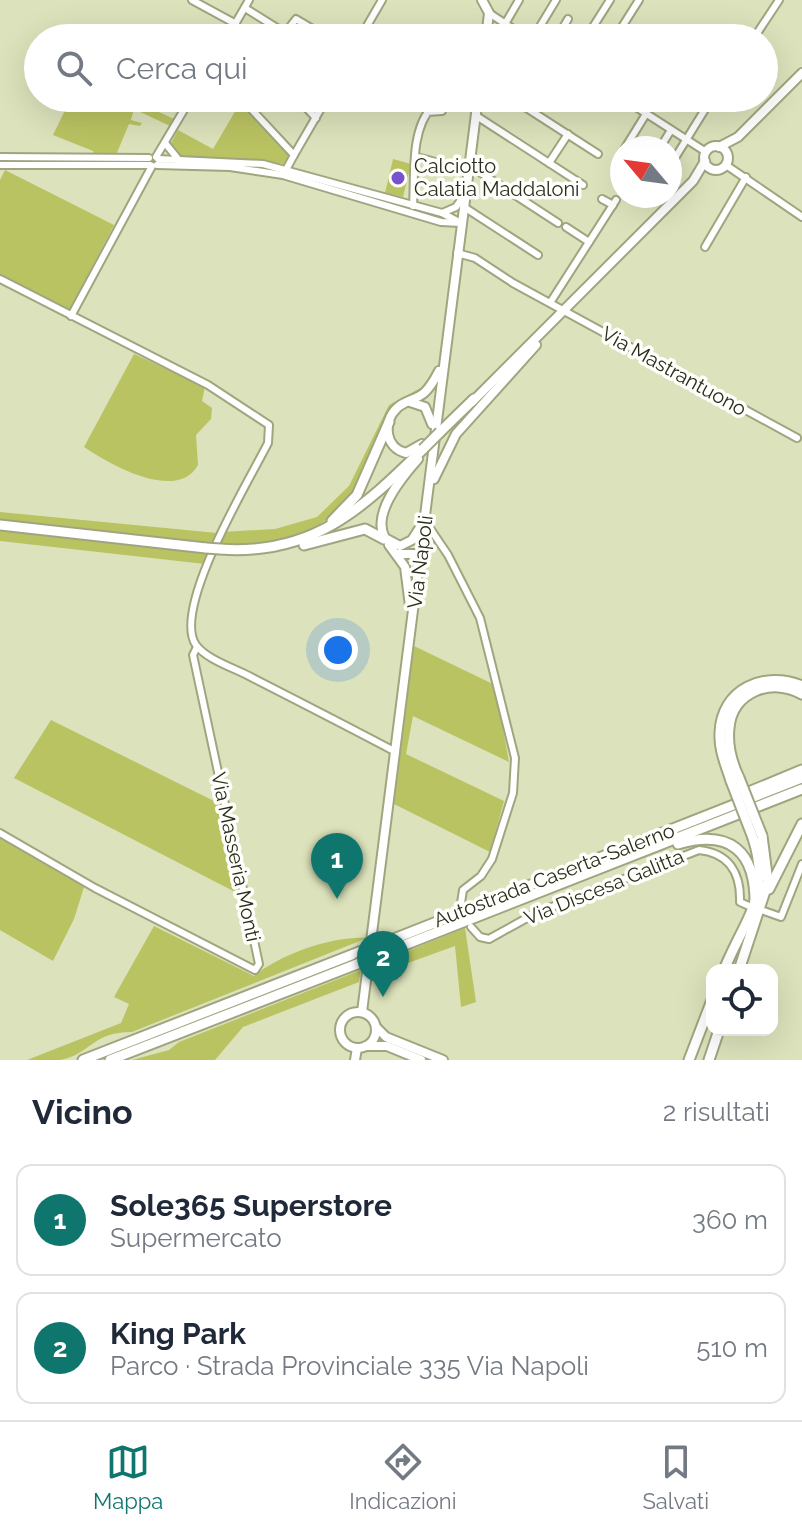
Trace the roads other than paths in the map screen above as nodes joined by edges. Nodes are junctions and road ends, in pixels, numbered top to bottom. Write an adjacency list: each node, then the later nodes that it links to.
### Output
1 (192, 0): 13 (street)
2 (249, 0): 10 (street)
3 (382, 0): 15 (street)
4 (519, 0): 17 (street)
5 (556, 0): 18 (street)
6 (610, 0): 20 (street)
7 (639, 0): 21 (street)
8 (779, 0): 22 (street)
9 (480, 1): 11 (main road)
10 (245, 8): 13 (street); 14 (street)
11 (489, 13): 16 (main road); 17 (street)
12 (568, 19): 19 (street)
13 (236, 24)
14 (268, 24)
15 (368, 24)
16 (488, 24)
17 (505, 24)
18 (541, 24)
19 (565, 24)
20 (595, 24)
21 (624, 24)
22 (763, 24)
23 (802, 73): 24 (main road)
24 (778, 97)
25 (183, 112): 44 (street)
26 (256, 112): 48 (street)
27 (310, 112): 37 (street)
28 (319, 112): 37 (street)
29 (427, 112): 51 (street)
30 (476, 112): 36 (main road, Via Napoli)
31 (533, 112): 39 (street)
32 (643, 112): 35 (street)
33 (705, 112): 43 (street)
34 (763, 112): 42 (main road)
35 (646, 114): 38 (street); 40 (street)
36 (475, 115): 56 (street); 58 (main road, Via Napoli)
37 (316, 118): 48 (street)
38 (671, 130): 41 (street); 43 (street)
39 (568, 134): 47 (street); 56 (street)
40 (632, 136)
41 (667, 136)
42 (738, 137): 45 (main road); 54 (main road)
43 (687, 140): 46 (street); 49 (street)
44 (165, 143): 52 (street); 53 (street)
45 (719, 147): 49 (main road); 54 (main road)
46 (682, 148)
47 (598, 154)
48 (294, 155): 59 (street)
49 (706, 156): 60 (main road); 62 (main road)
50 (0, 157): 53 (street)
51 (417, 157): 55 (street); 67 (street)
52 (178, 159): 53 (street); 59 (street)
53 (154, 162): 57 (street); 63 (street); 83 (street)
54 (727, 162): 60 (main road); 61 (street)
55 (439, 163)
56 (549, 163): 64 (street)
57 (0, 165)
58 (469, 165): 65 (main road, Via Napoli); 73 (street)
59 (287, 168): 63 (street)
60 (715, 170): 62 (main road)
61 (746, 177): 70 (street); 77 (street)
62 (693, 181): 82 (main road)
63 (329, 185): 67 (street); 71 (street)
64 (583, 185)
65 (465, 194): 68 (main road, Via Napoli); 69 (street)
66 (602, 199): 76 (street)
67 (413, 206): 69 (street)
68 (463, 207): 72 (main road, Via Napoli); 79 (street)
69 (442, 213): 72 (street)
70 (802, 217)
71 (441, 222): 72 (street); 75 (street)
72 (461, 223): 75 (main road, Via Napoli)
73 (558, 223)
74 (566, 227): 76 (street)
75 (459, 239): 78 (main road, Via Napoli)
76 (589, 242): 81 (street)
77 (705, 247)
78 (457, 253): 81 (street, Via Mastrantuono); 84 (main road, Via Napoli)
79 (538, 255)
80 (0, 279): 83 (street)
81 (550, 303): 82 (street, Via Mastrantuono)
82 (562, 311): 86 (main road); 92 (street, Via Mastrantuono); 94 (main road)
83 (71, 316): 105 (street)
84 (442, 363): 85 (main road); 88 (main road, Via Napoli)
85 (420, 396): 87 (main road); 88 (main road)
86 (474, 399): 91 (highway)
87 (409, 402): 89 (main road); 90 (main road)
88 (438, 406): 89 (main road); 91 (main road, Via Napoli); 94 (main road, Via Napoli)
89 (425, 407): 91 (main road)
90 (389, 422): 93 (main road); 99 (highway)
91 (438, 430): 93 (highway, bridge); 97 (main road, Via Napoli)
92 (797, 438)
93 (423, 449): 97 (main road); 99 (highway)
94 (428, 495): 95 (main road, Via Napoli)
95 (427, 507): 97 (main road, Via Napoli); 102 (main road)
96 (0, 525): 100 (highway, bridge)
97 (422, 525): 102 (main road, Via Napoli); 104 (main road, Via Napoli); 118 (street)
98 (384, 539): 100 (highway); 101 (main road)
99 (282, 546): 100 (highway)
100 (269, 548)
101 (398, 554): 102 (main road); 103 (main road)
102 (416, 554): 103 (main road, Via Napoli)
103 (410, 606): 104 (main road, Via Napoli)
104 (411, 634): 108 (main road)
105 (197, 647): 108 (street); 115 (street, Via Masseria Monti)
106 (802, 686): 111 (highway)
107 (802, 694): 111 (highway)
108 (396, 752): 123 (main road)
109 (802, 770): 113 (highway)
110 (802, 778): 113 (highway, Autostrada Caserta-Salerno)
111 (735, 780): 119 (highway, bridge)
112 (802, 789): 117 (highway, Autostrada Caserta-Salerno)
113 (686, 823): 128 (highway, Autostrada Caserta-Salerno, bridge)
114 (802, 824): 119 (highway)
115 (0, 833)
116 (802, 864): 119 (street)
117 (580, 876): 119 (highway); 129 (highway, Autostrada Caserta-Salerno, bridge)
118 (461, 903)
119 (757, 907): 120 (street, Via Discesa Galitta); 121 (highway); 122 (highway)
120 (471, 927)
121 (727, 964)
122 (741, 964)
123 (362, 1012): 125 (main road); 127 (main road)
124 (706, 1016): 133 (highway)
125 (375, 1026): 127 (main road); 132 (main road)
126 (717, 1036): 134 (highway)
127 (361, 1047): 130 (main road); 131 (main road)
128 (83, 1060)
129 (110, 1060)
130 (355, 1060)
131 (421, 1060)
132 (443, 1060)
133 (689, 1060)
134 (709, 1060)

